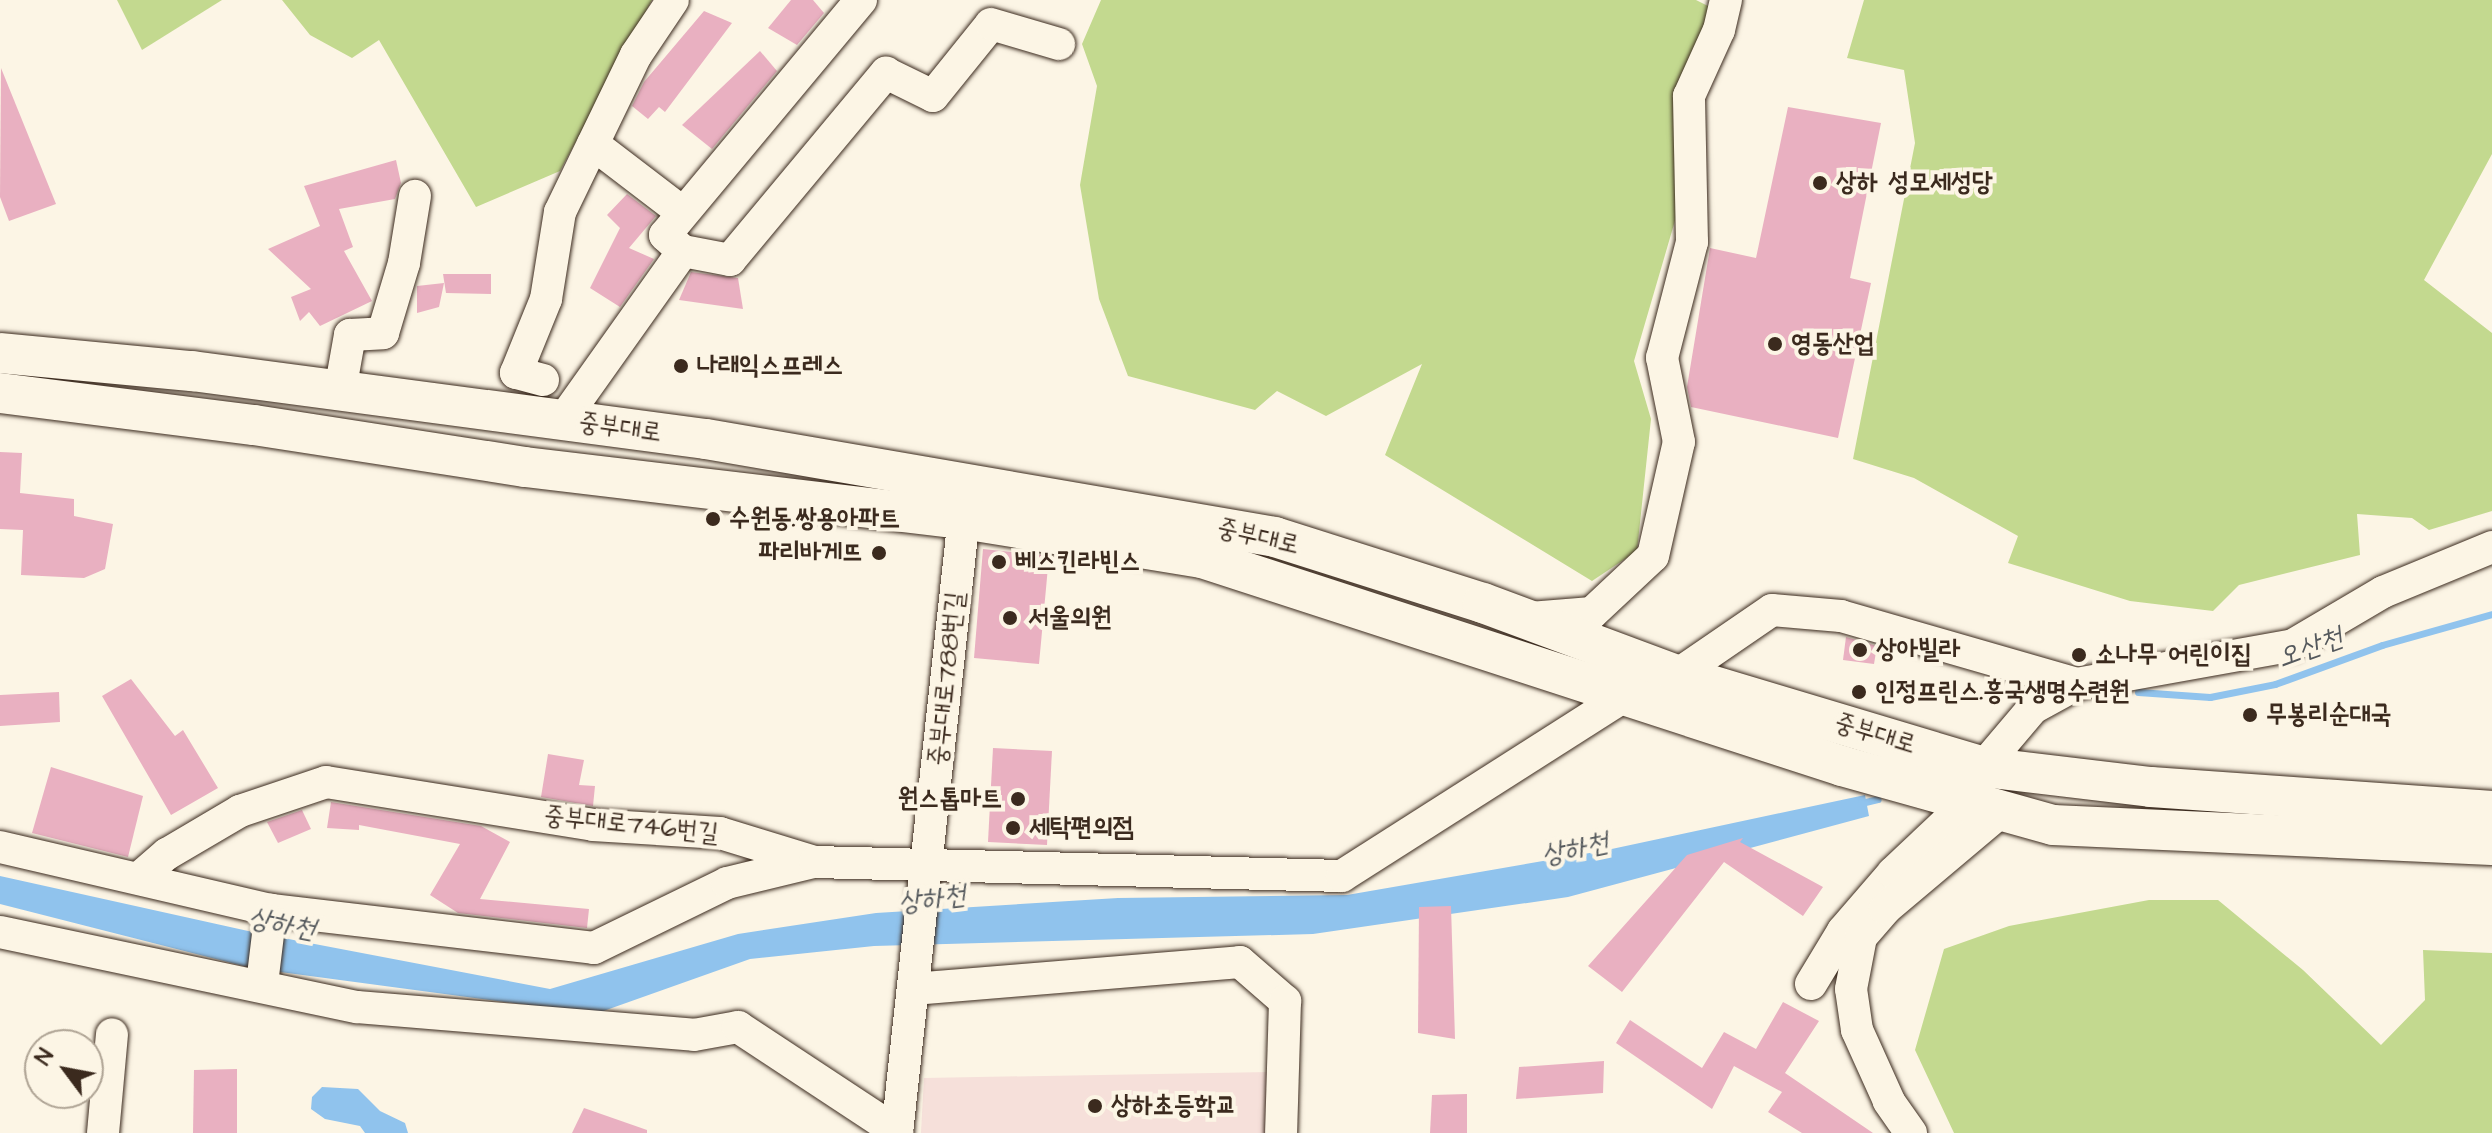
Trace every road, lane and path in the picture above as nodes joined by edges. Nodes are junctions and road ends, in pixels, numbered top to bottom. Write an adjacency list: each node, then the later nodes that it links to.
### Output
1 (673, 0): 5 (street)
2 (861, 0): 7 (street)
3 (1726, 0): 16 (street)
4 (1059, 44): 8 (street)
5 (593, 144): 7 (street); 10 (street)
6 (415, 196): 11 (street)
7 (682, 212): 8 (street)
8 (683, 251): 13 (street)
9 (0, 353): 11 (main road, 중부대로)
10 (543, 380)
11 (340, 391): 13 (main road, 중부대로)
12 (0, 393): 14 (main road, 중부대로)
13 (563, 420): 14 (main road, 중부대로)
14 (965, 501): 17 (main road, 중부대로); 19 (main road, 중부대로); 27 (street, 중부대로788번길)
15 (2492, 547): 20 (street)
16 (1592, 613): 17 (street); 19 (street)
17 (1524, 618): 19 (main road, 중부대로)
18 (1677, 675): 19 (main road, 중부대로); 20 (street); 21 (main road, 중부대로)
19 (1632, 677): 22 (main road, 중부대로); 27 (street)
20 (2077, 684): 21 (street)
21 (1983, 767): 23 (main road, 중부대로)
22 (1983, 808): 24 (main road, 중부대로); 33 (street); 38 (street)
23 (2492, 811)
24 (2492, 845)
25 (0, 847): 28 (street)
26 (815, 862): 27 (street, 중부대로746번길); 28 (street, 중부대로746번길); 29 (street)
27 (927, 870): 31 (street, 중부대로788번길)
28 (139, 878): 29 (street)
29 (271, 910): 32 (street)
30 (0, 932): 32 (street)
31 (915, 974): 35 (street); 37 (street)
32 (262, 984): 35 (street)
33 (1811, 984)
34 (112, 1034): 36 (street)
35 (897, 1132)
36 (103, 1133)
37 (1281, 1133)
38 (1911, 1133)

